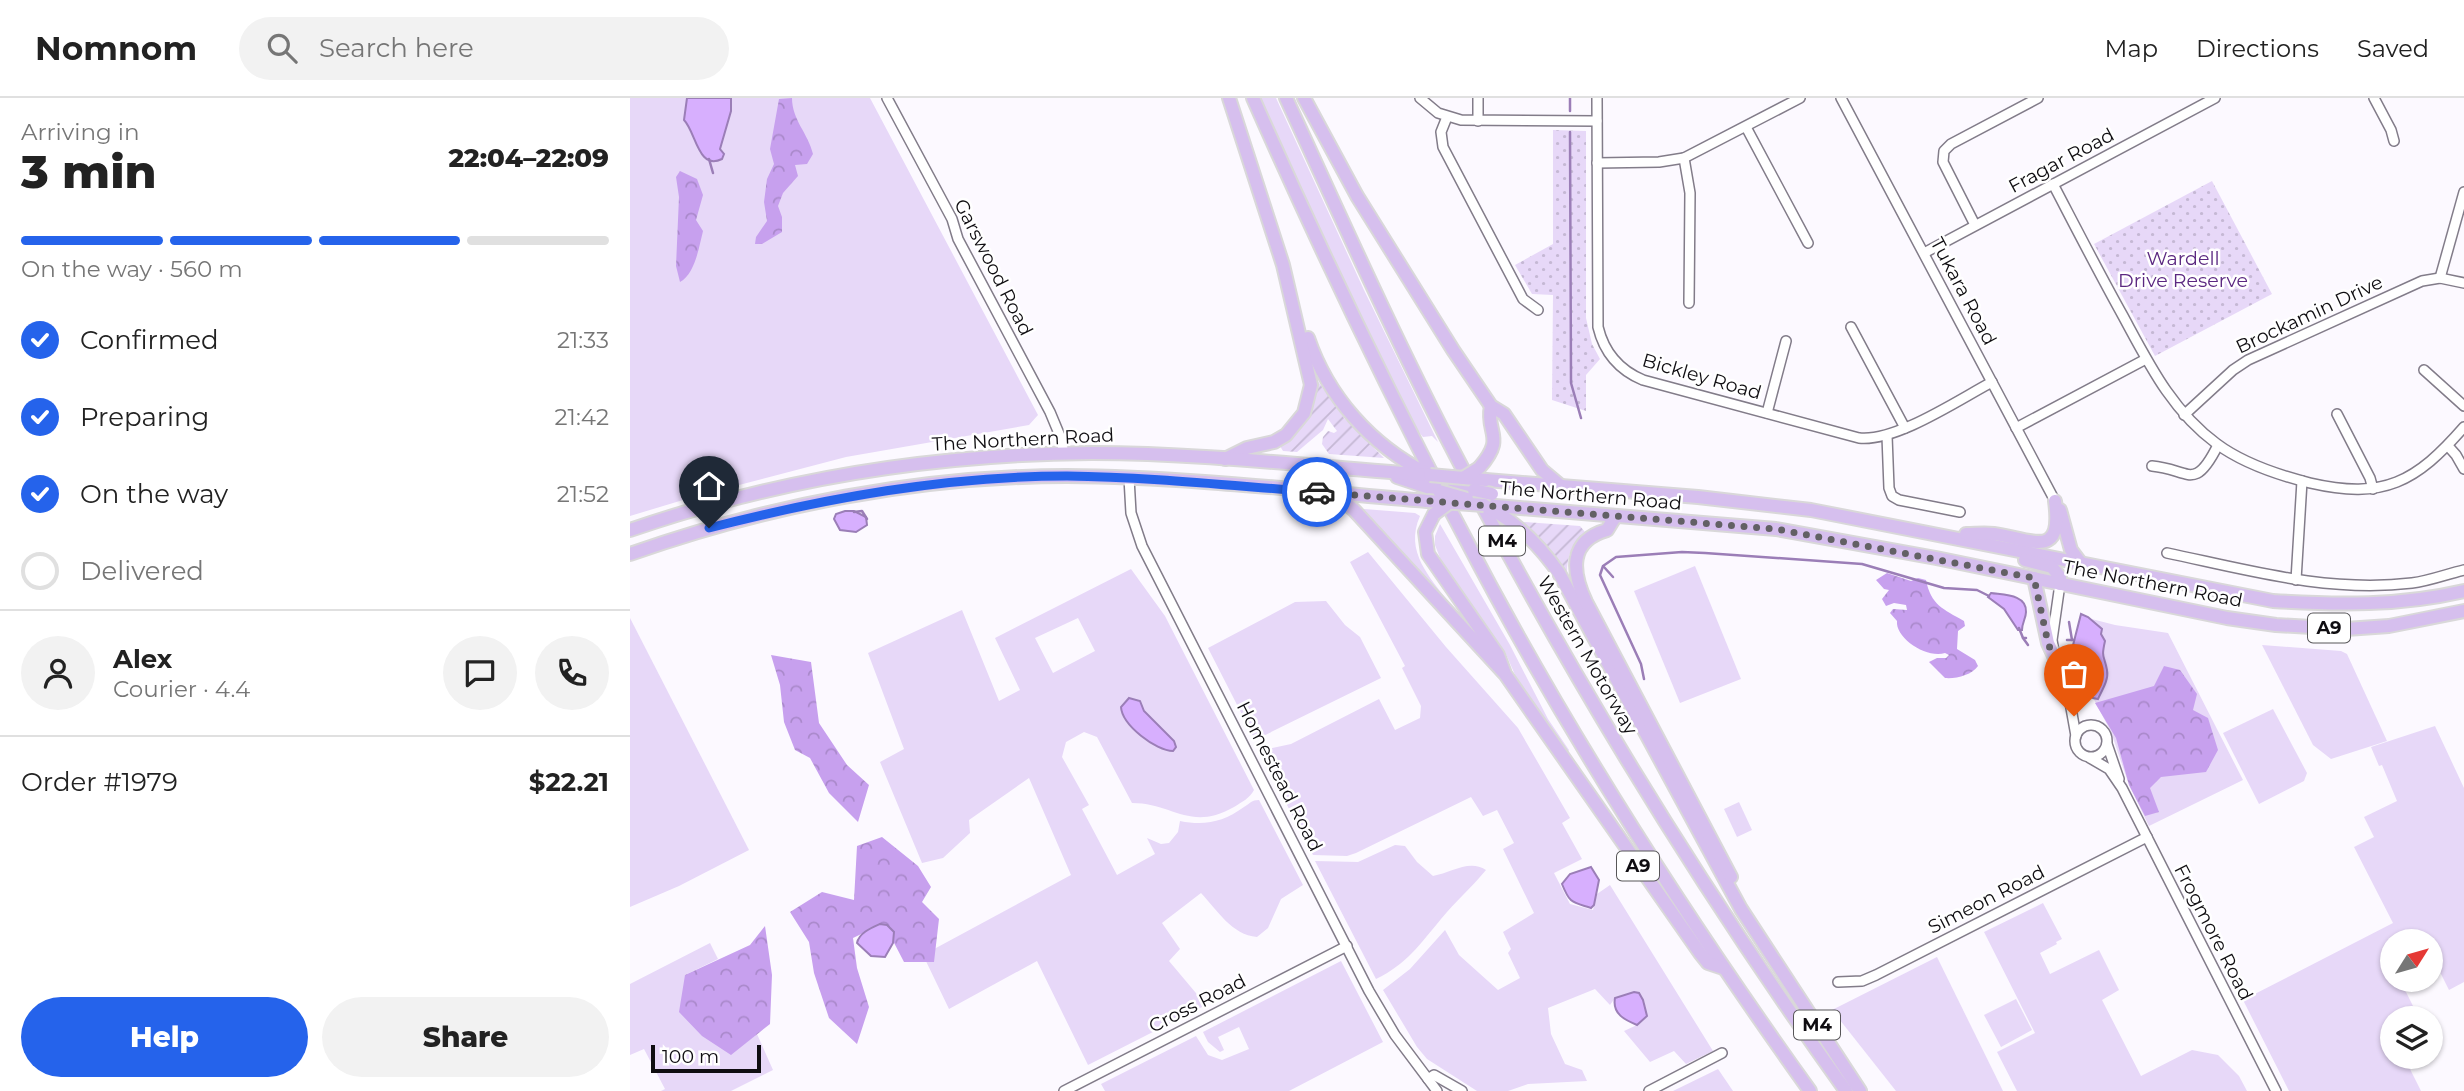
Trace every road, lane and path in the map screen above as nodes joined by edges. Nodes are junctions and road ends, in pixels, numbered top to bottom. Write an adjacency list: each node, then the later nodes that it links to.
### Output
1 (887, 98): 47 (street, Garswood Road)
2 (1229, 98): 29 (highway)
3 (1253, 98): 90 (highway, M4)
4 (1286, 98): 99 (highway, Western Motorway / M4)
5 (1304, 98): 37 (highway)
6 (1420, 98): 14 (street)
7 (1478, 98): 15 (street)
8 (1597, 98): 16 (street, Bickley Road)
9 (1800, 98): 17 (street)
10 (1841, 98): 25 (street, Tukara Road)
11 (2039, 98): 23 (street)
12 (2215, 98): 21 (street, Fragar Road)
13 (2374, 98): 18 (street)
14 (1447, 117): 15 (street); 30 (street)
15 (1478, 121): 16 (street)
16 (1597, 121): 20 (street, Bickley Road)
17 (1746, 127): 19 (street); 24 (street)
18 (2394, 141)
19 (1684, 158): 20 (street); 28 (street)
20 (1597, 163): 38 (street, Bickley Road)
21 (2053, 184): 23 (street, Fragar Road); 33 (street)
22 (2464, 192): 26 (street)
23 (1975, 225): 25 (street, Fragar Road)
24 (1808, 243)
25 (1924, 253): 35 (street, Tukara Road)
26 (2440, 278): 27 (street, Brockamin Drive); 40 (street, Brockamin Drive)
27 (2464, 283)
28 (1689, 303)
29 (1295, 307): 48 (highway); 54 (highway)
30 (1538, 310)
31 (1851, 327): 42 (street)
32 (1786, 341): 38 (street)
33 (2146, 359): 40 (street); 43 (street)
34 (2424, 370): 36 (street)
35 (1992, 382): 42 (street, Bickley Road); 43 (street, Tukara Road)
36 (2464, 406)
37 (1492, 407): 52 (highway, bridge); 56 (highway)
38 (1767, 413): 44 (street, Bickley Road)
39 (2337, 414): 57 (street)
40 (2184, 415): 45 (street)
41 (2464, 427): 46 (street)
42 (1905, 428): 44 (street, Bickley Road)
43 (2017, 428): 62 (street, Tukara Road)
44 (1887, 436): 65 (street)
45 (2218, 445): 49 (street); 53 (street)
46 (2448, 446): 50 (street); 57 (street)
47 (1064, 454): 48 (highway, The Northern Road / A9); 67 (highway, The Northern Road / A9)
48 (1224, 459): 54 (highway, The Northern Road / A9)
49 (2152, 466)
50 (2464, 469)
51 (1129, 478): 60 (highway, The Northern Road / A9); 70 (highway, The Northern Road / A9); 88 (street, Homestead Road)
52 (1459, 481): 54 (highway, The Northern Road / A9, bridge); 55 (highway, The Northern Road / A9, bridge); 58 (highway); 59 (highway)
53 (2302, 481): 57 (street); 75 (street)
54 (1418, 484): 59 (highway); 60 (highway, The Northern Road / A9); 61 (highway, The Northern Road / A9, bridge)
55 (1489, 486): 56 (highway, The Northern Road / A9); 58 (highway, bridge); 63 (highway)
56 (1562, 486): 68 (highway, The Northern Road / A9)
57 (2373, 489)
58 (1474, 490): 61 (highway, bridge)
59 (1439, 491): 61 (highway, bridge)
60 (1332, 493): 80 (highway, A9)
61 (1455, 499): 64 (highway, The Northern Road / A9, bridge); 80 (highway, bridge)
62 (2055, 501): 68 (highway); 71 (highway)
63 (1518, 508): 64 (highway, The Northern Road / A9); 66 (highway, The Northern Road / A9)
64 (1502, 512): 89 (highway)
65 (1960, 512)
66 (1615, 517): 74 (highway, The Northern Road / A9); 89 (highway, M4)
67 (630, 530)
68 (1938, 534): 71 (highway, The Northern Road / A9); 76 (highway)
69 (2167, 553): 75 (street)
70 (630, 554)
71 (2080, 562): 72 (highway, The Northern Road / A9)
72 (2109, 568): 76 (highway); 77 (highway, The Northern Road / A9)
73 (2464, 570): 75 (street)
74 (2034, 578): 76 (highway, The Northern Road / A9); 79 (highway)
75 (2296, 580)
76 (2060, 584): 78 (highway, The Northern Road / A9); 79 (street)
77 (2464, 591)
78 (2464, 611)
79 (2055, 658): 81 (street)
80 (1505, 674): 90 (highway, A9)
81 (2069, 696): 82 (street); 83 (street)
82 (2095, 726): 83 (street); 84 (street)
83 (2076, 736): 85 (street)
84 (2107, 744): 85 (street); 86 (street, Frogmore Road)
85 (2091, 758): 86 (street, Frogmore Road)
86 (2122, 788): 87 (street, Frogmore Road)
87 (2147, 837): 91 (street, Simeon Road); 101 (street, Frogmore Road)
88 (1347, 946): 93 (street, Homestead Road); 94 (street, Cross Road)
89 (1774, 959): 100 (highway, M4)
90 (1723, 968): 98 (highway, M4)
91 (1838, 982)
92 (1722, 1053): 97 (street)
93 (1428, 1079): 95 (street, Homestead Road); 96 (street)
94 (1063, 1091)
95 (1437, 1091)
96 (1461, 1091)
97 (1649, 1091)
98 (1810, 1091)
99 (1846, 1091)
100 (1860, 1091)
101 (2276, 1091)

